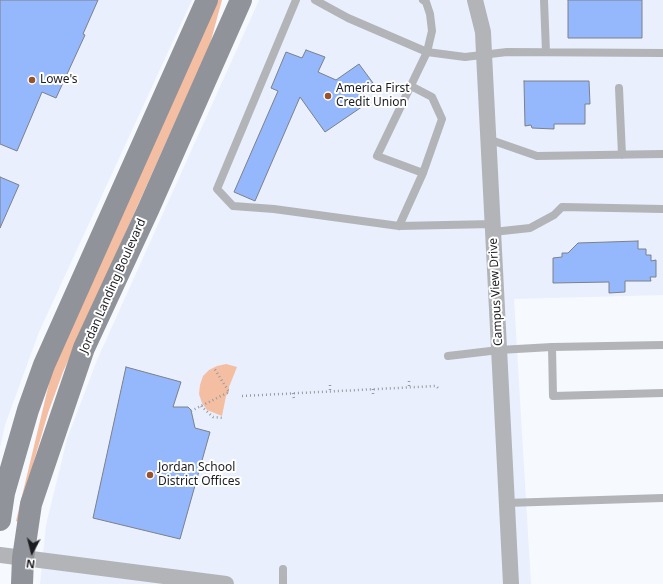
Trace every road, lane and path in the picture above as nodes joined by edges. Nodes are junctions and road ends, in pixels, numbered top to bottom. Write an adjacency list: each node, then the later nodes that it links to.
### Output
1 (207, 0): 42 (main road)
2 (241, 0): 44 (main road, Jordan Landing Boulevard)
3 (296, 0): 19 (lane)
4 (316, 0): 8 (lane)
5 (423, 0): 8 (lane)
6 (475, 0): 11 (street, Campus View Drive)
7 (544, 0): 9 (lane)
8 (427, 52): 11 (lane); 12 (lane)
9 (546, 52): 10 (lane); 11 (lane)
10 (663, 53)
11 (484, 54): 14 (street, Campus View Drive)
12 (411, 86): 17 (lane); 17 (lane)
13 (619, 88): 16 (lane)
14 (488, 139): 16 (lane); 20 (street, Campus View Drive)
15 (662, 154): 16 (lane)
16 (622, 155)
17 (423, 173): 19 (lane)
18 (663, 209): 20 (lane)
19 (398, 226): 20 (lane)
20 (493, 228): 23 (street, Campus View Drive)
21 (663, 345): 22 (lane)
22 (552, 347): 23 (lane); 33 (lane)
23 (499, 350): 24 (lane); 41 (street, Campus View Drive)
24 (448, 356)
25 (214, 368): 37 (path)
26 (409, 381): 28 (path)
27 (330, 385): 31 (path)
28 (409, 387): 29 (path); 30 (path)
29 (372, 389): 31 (path); 35 (path)
30 (439, 389)
31 (330, 391): 32 (path)
32 (293, 393): 34 (path); 36 (path)
33 (663, 393)
34 (242, 396)
35 (373, 396)
36 (294, 399)
37 (201, 406): 38 (path); 39 (path)
38 (191, 411)
39 (224, 418)
40 (663, 498): 41 (lane)
41 (506, 502): 50 (street, Campus View Drive)
42 (0, 520)
43 (0, 555): 44 (street)
44 (23, 558): 46 (street); 47 (main road, Jordan Landing Boulevard)
45 (283, 569): 49 (lane)
46 (203, 582): 48 (street)
47 (22, 584)
48 (226, 584)
49 (283, 584)
50 (511, 584)

